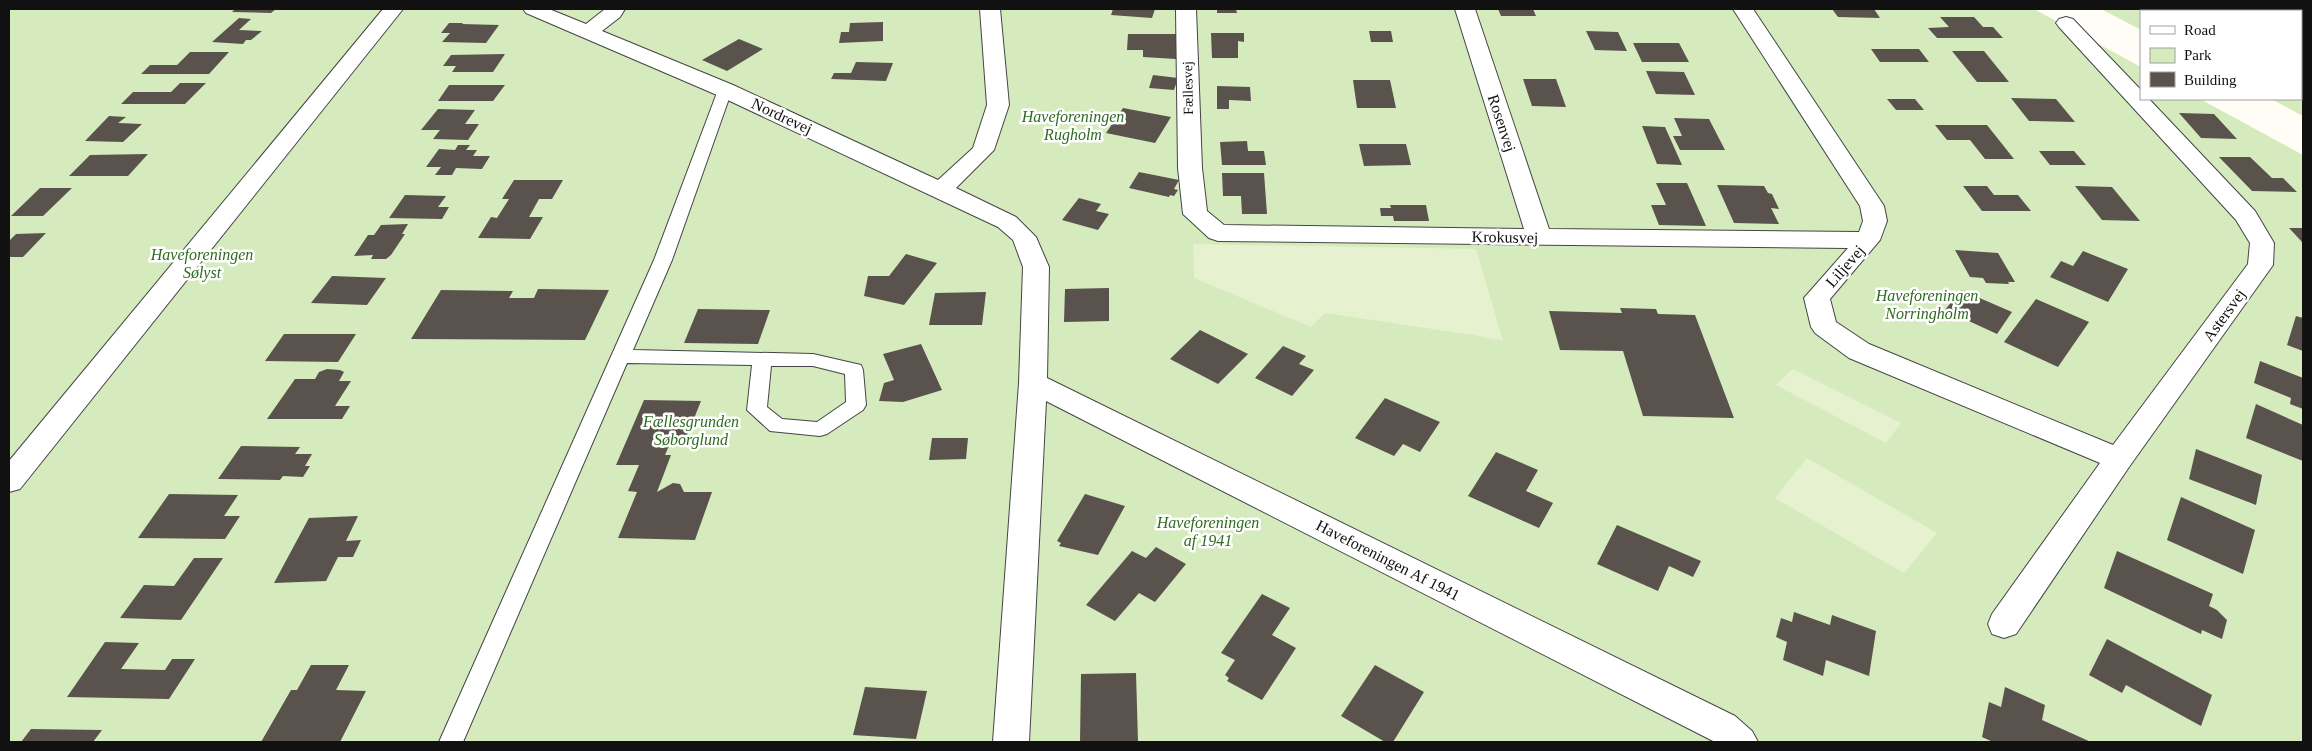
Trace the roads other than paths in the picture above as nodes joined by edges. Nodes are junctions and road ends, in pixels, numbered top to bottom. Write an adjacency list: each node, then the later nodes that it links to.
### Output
1 (393, 9): 19 (street)
2 (532, 9): 9 (street, Nordrevej)
3 (614, 9): 9 (street)
4 (990, 9): 12 (street)
5 (1186, 9): 11 (street, Fællesvej)
6 (1465, 9): 13 (street, Rosenvej)
7 (1743, 9): 14 (street, Liljevej)
8 (2066, 23): 18 (street, Astersvej)
9 (587, 33): 10 (street, Nordrevej)
10 (725, 90): 12 (street, Nordrevej); 15 (lane)
11 (1190, 168): 13 (street, Krokusvej)
12 (941, 190): 17 (street, Nordrevej)
13 (1539, 237): 14 (street, Krokusvej)
14 (1868, 240): 18 (street, Liljevej)
15 (621, 356): 16 (lane); 21 (lane)
16 (762, 359): 16 (lane)
17 (1033, 382): 22 (street); 23 (street, Haveforeningen Af 1941)
18 (2119, 459): 20 (street, Astersvej)
19 (9, 481)
20 (2004, 624)
21 (451, 742)
22 (1011, 742)
23 (1740, 742)

